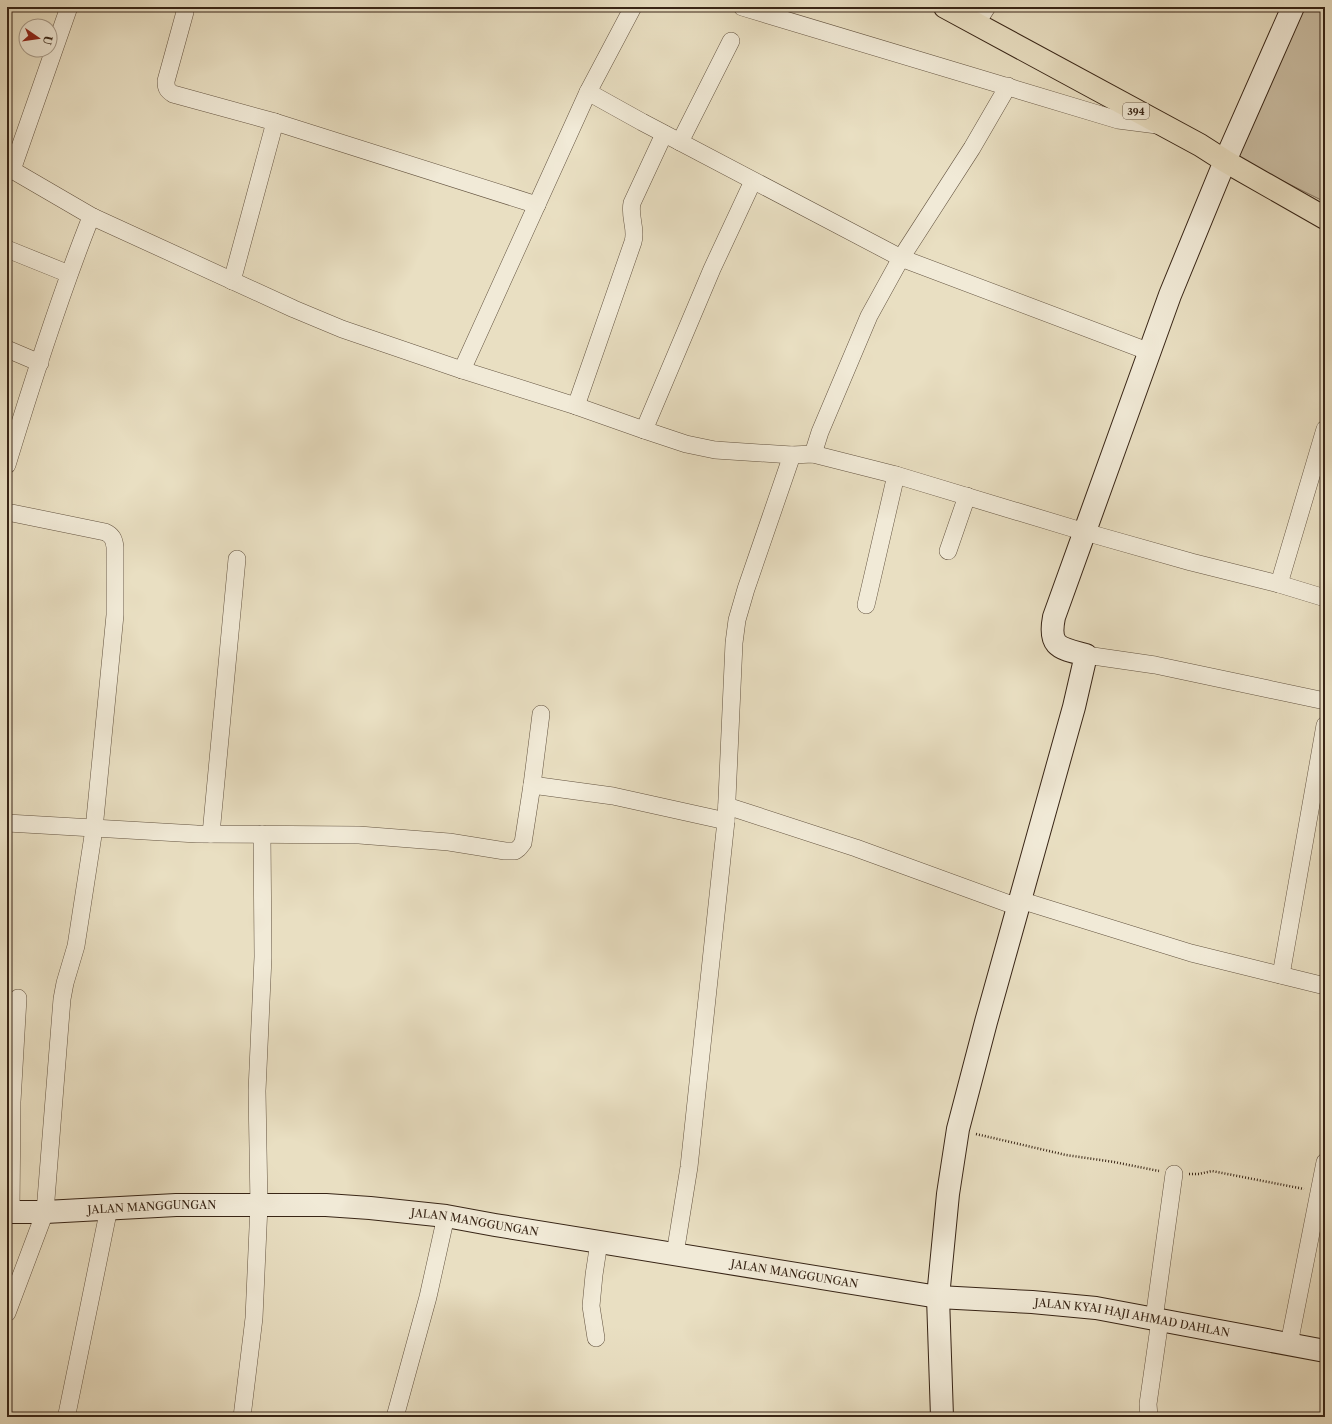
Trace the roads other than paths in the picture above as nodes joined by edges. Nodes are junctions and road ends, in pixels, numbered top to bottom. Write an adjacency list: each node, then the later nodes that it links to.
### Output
1 (69, 7): 16 (street)
2 (185, 7): 11 (street)
3 (633, 7): 10 (street)
4 (742, 7): 9 (street)
5 (945, 7): 7 (main road, 394)
6 (1293, 7): 15 (street)
7 (982, 16): 12 (main road, 394)
8 (731, 41): 14 (street)
9 (1008, 86): 12 (street); 22 (street)
10 (588, 92): 13 (street); 18 (street)
11 (275, 122): 18 (street); 24 (street)
12 (1163, 126): 15 (main road, 394)
13 (664, 134): 14 (street); 29 (street)
14 (680, 142): 17 (street)
15 (1225, 161): 20 (main road, 394); 26 (street)
16 (9, 168): 19 (street)
17 (753, 181): 22 (street); 31 (street)
18 (537, 204): 28 (street)
19 (93, 217): 23 (street); 24 (street)
20 (1325, 218)
21 (7, 249): 23 (street)
22 (901, 258): 26 (street); 32 (street)
23 (69, 274): 27 (street)
24 (232, 281): 28 (street)
25 (7, 349): 27 (street)
26 (1150, 352): 38 (street)
27 (40, 363): 34 (street)
28 (462, 370): 29 (street)
29 (576, 406): 31 (street)
30 (1325, 429): 41 (street)
31 (644, 430): 33 (street)
32 (813, 454): 33 (street); 35 (street)
33 (792, 456): 49 (street)
34 (7, 465)
35 (896, 475): 36 (street); 43 (street)
36 (967, 496): 38 (street); 39 (street)
37 (7, 512): 51 (street)
38 (1085, 532): 41 (street); 44 (street)
39 (948, 551)
40 (238, 559): 52 (street)
41 (1279, 584): 42 (street)
42 (1325, 598)
43 (866, 605)
44 (1086, 655): 45 (street); 54 (street)
45 (1325, 701)
46 (541, 714): 48 (street)
47 (1325, 725): 55 (street)
48 (532, 785): 49 (street); 53 (street)
49 (726, 814): 54 (street); 66 (street)
50 (7, 823): 51 (street)
51 (94, 829): 52 (street); 63 (street)
52 (211, 834): 53 (street)
53 (262, 834): 60 (street)
54 (1019, 903): 55 (street); 67 (street)
55 (1281, 976): 56 (street)
56 (1325, 986)
57 (18, 998): 62 (street)
58 (1325, 1162): 71 (street)
59 (1174, 1174): 69 (street)
60 (259, 1205): 61 (street, JALAN MANGGUNGAN); 64 (street, JALAN MANGGUNGAN); 74 (street)
61 (109, 1208): 63 (street, JALAN MANGGUNGAN); 73 (street)
62 (9, 1212): 63 (street, JALAN MANGGUNGAN)
63 (44, 1212): 68 (street)
64 (446, 1216): 65 (street, JALAN MANGGUNGAN); 75 (street)
65 (599, 1242): 66 (street, JALAN MANGGUNGAN); 70 (street)
66 (675, 1254): 67 (street, JALAN MANGGUNGAN)
67 (938, 1297): 69 (street, JALAN KYAI HAJI AHMAD DAHLAN); 76 (street)
68 (7, 1313)
69 (1157, 1319): 71 (street, JALAN KYAI HAJI AHMAD DAHLAN); 77 (street)
70 (596, 1338)
71 (1289, 1344): 72 (street, JALAN KYAI HAJI AHMAD DAHLAN)
72 (1325, 1351)
73 (67, 1414)
74 (242, 1417)
75 (395, 1417)
76 (942, 1417)
77 (1149, 1417)

